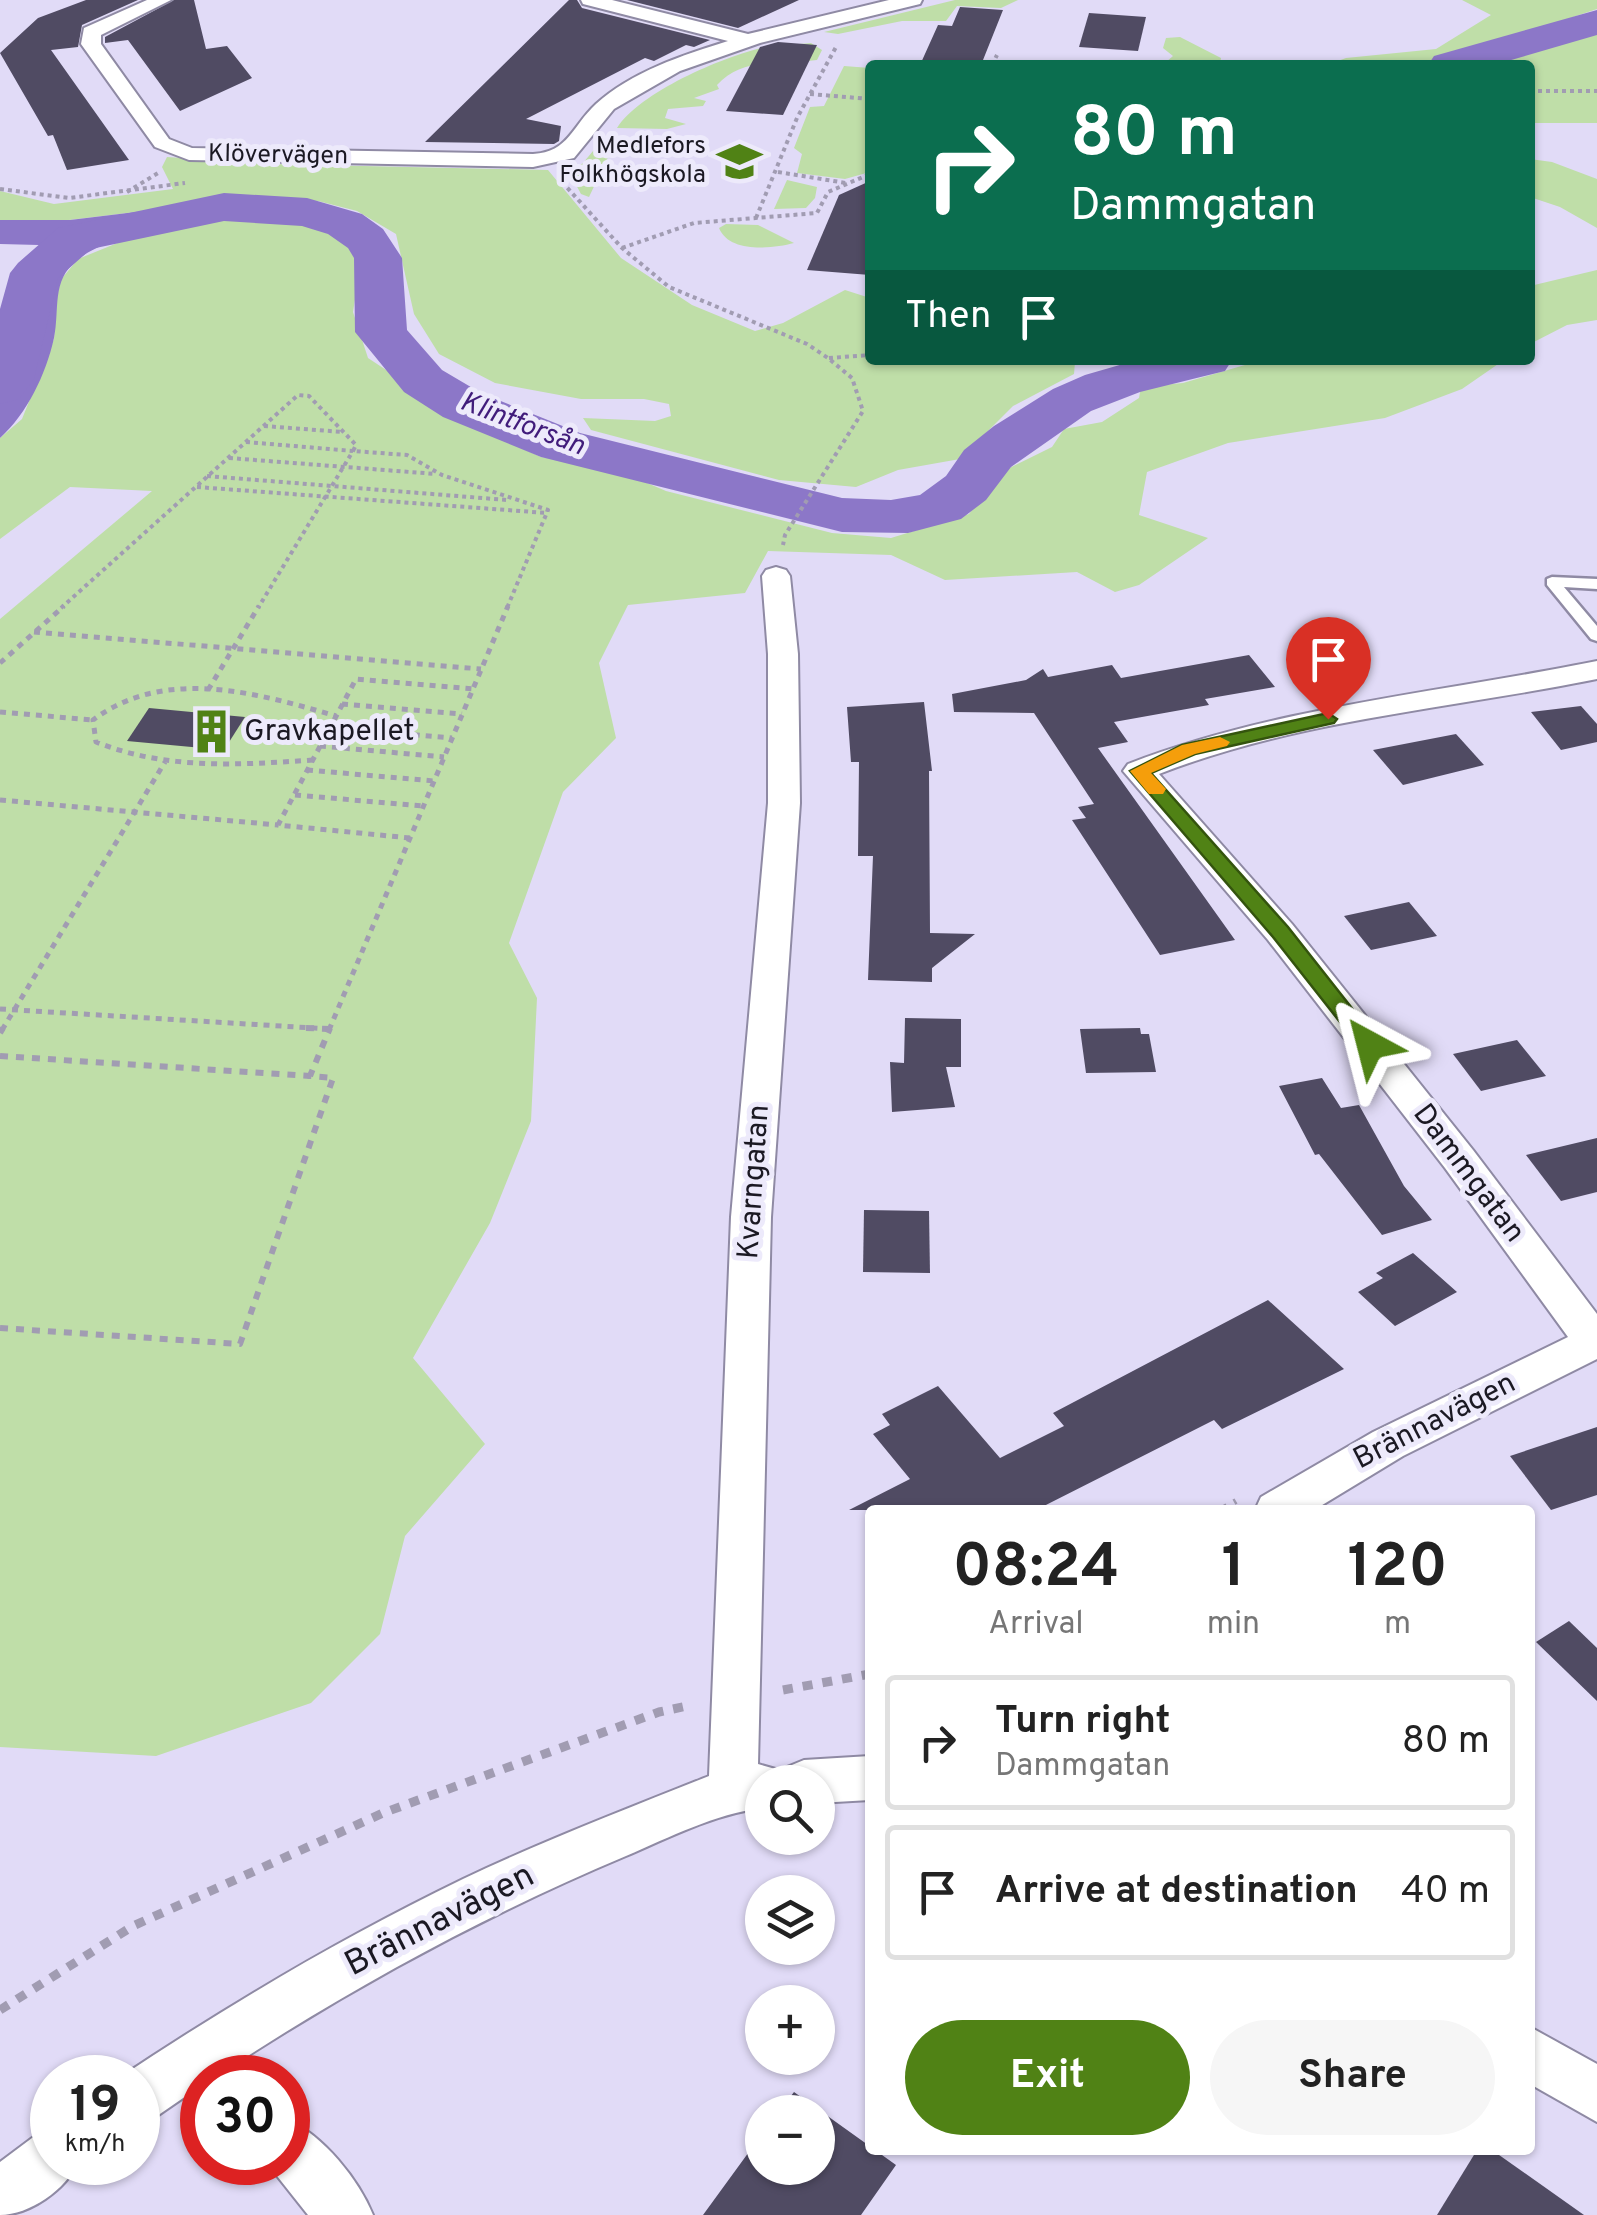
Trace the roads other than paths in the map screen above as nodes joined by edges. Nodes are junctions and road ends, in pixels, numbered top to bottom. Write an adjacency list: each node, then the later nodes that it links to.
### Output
1 (162, 0): 4 (street, Klövervägen)
2 (590, 0): 4 (street)
3 (913, 0): 4 (street)
4 (750, 41)
5 (776, 576): 11 (street, Kvarngatan)
6 (1597, 584): 7 (lane)
7 (1597, 636)
8 (1597, 670): 9 (street, Dammgatan)
9 (1596, 1341): 10 (street, Brännavägen)
10 (1284, 1505)
11 (745, 1765)
12 (865, 1778): 13 (street)
13 (835, 1780)
14 (745, 1789): 15 (street, Brännavägen)
15 (229, 2055)
16 (1535, 2056): 17 (street)
17 (1597, 2095)
18 (30, 2174): 20 (street)
19 (310, 2174): 21 (street)
20 (0, 2196)
21 (345, 2215)

